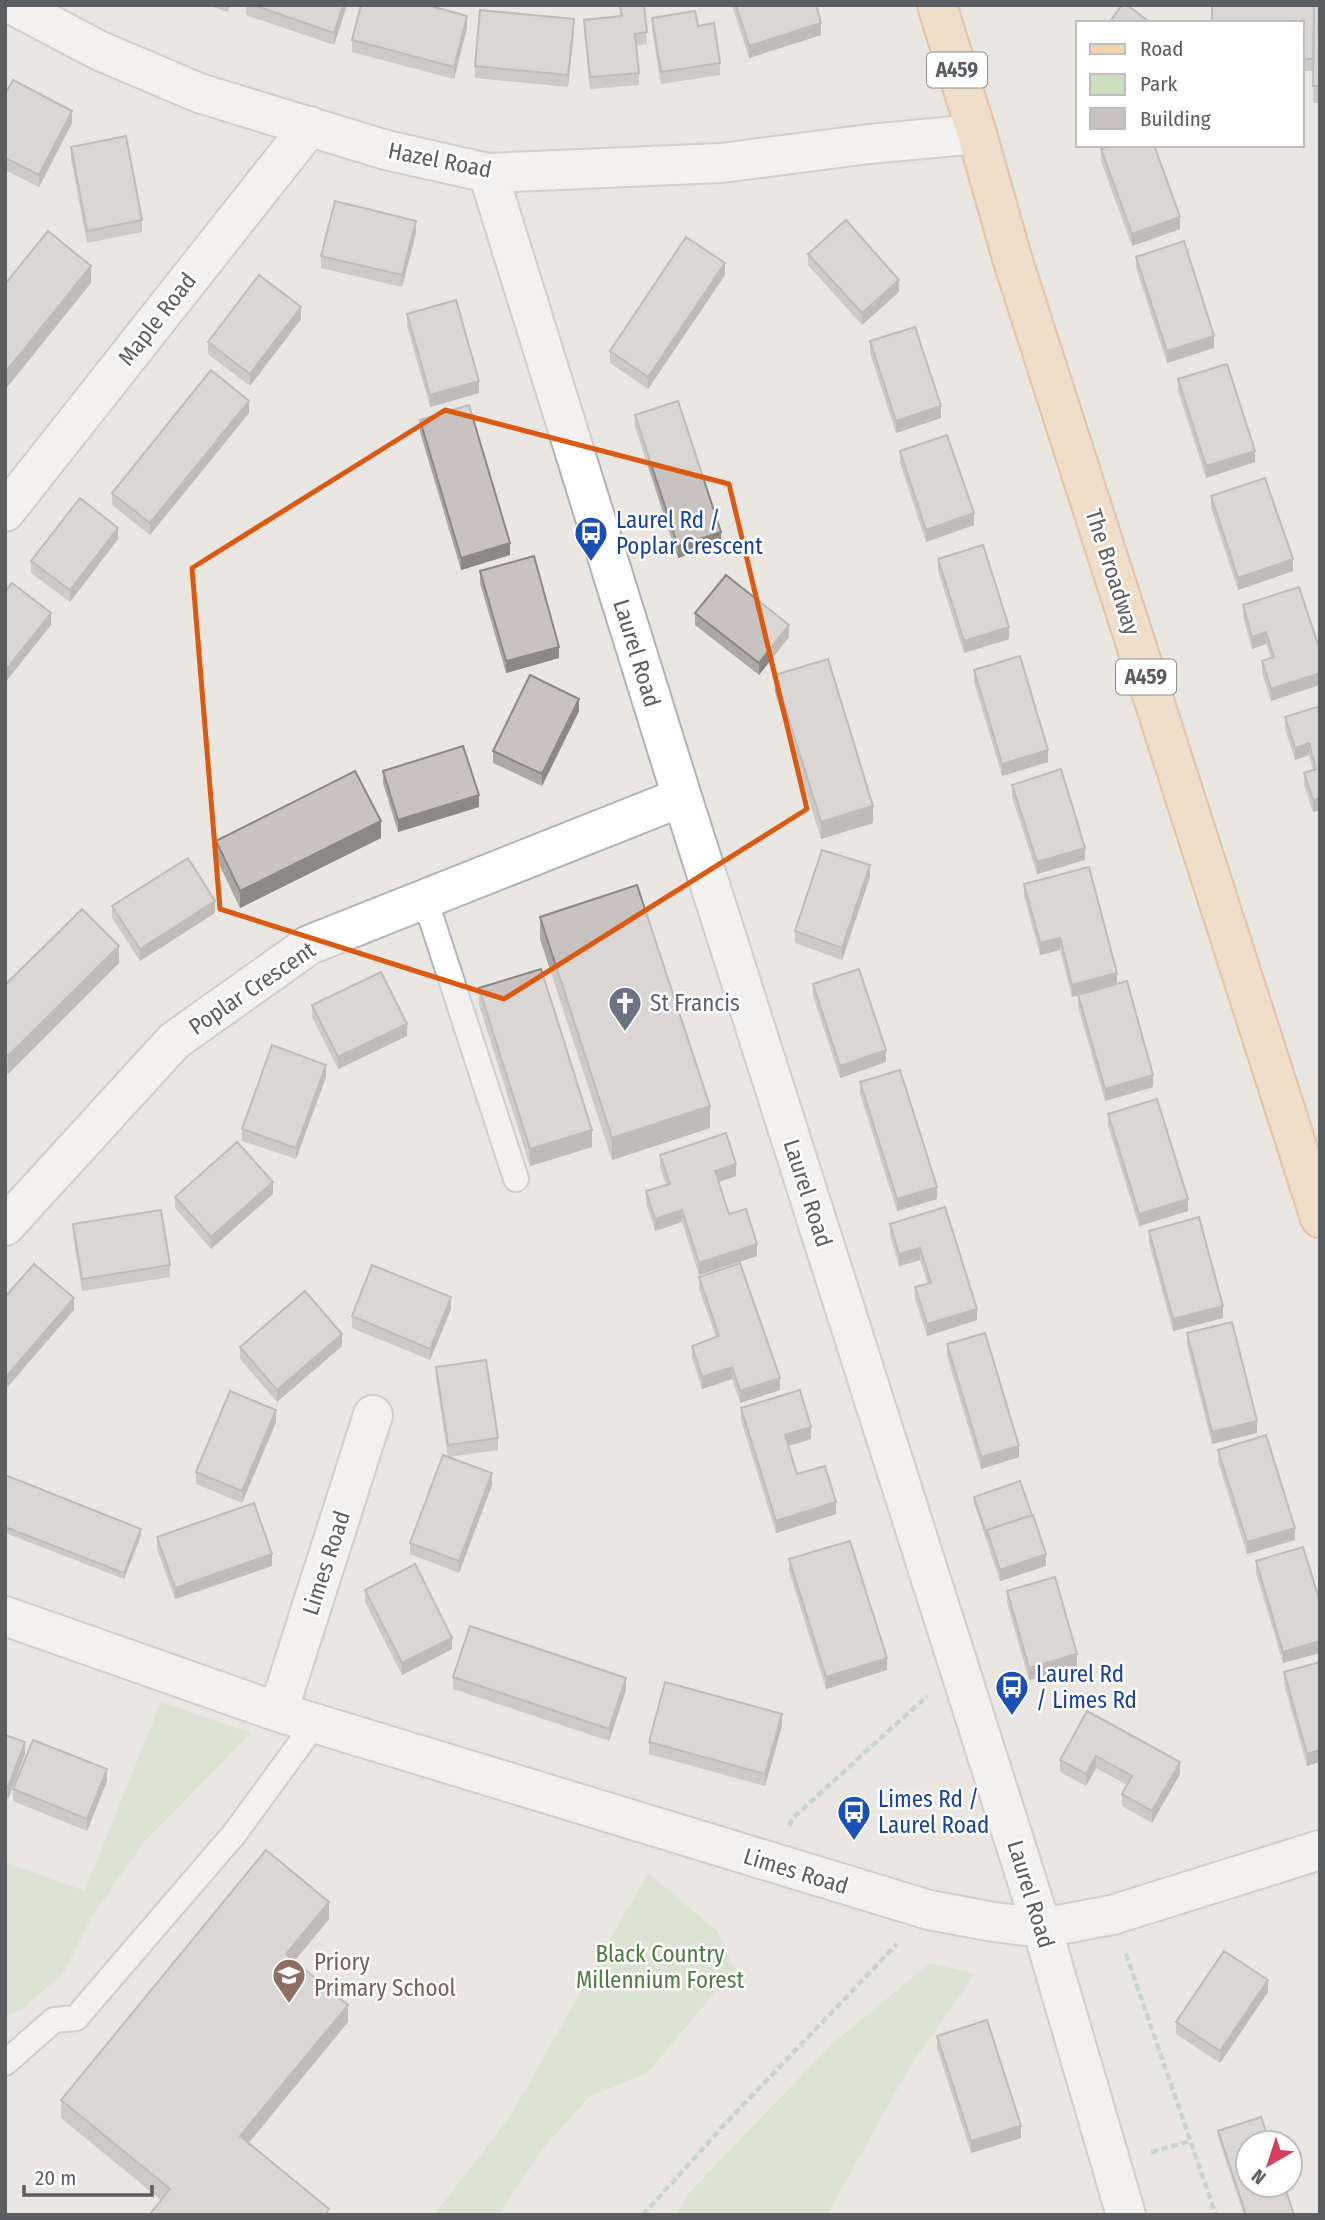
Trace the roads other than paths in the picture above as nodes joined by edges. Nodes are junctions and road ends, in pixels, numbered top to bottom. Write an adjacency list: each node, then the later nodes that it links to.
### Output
1 (13, 5): 3 (street, Hazel Road)
2 (937, 5): 4 (main road, The Broadway / A459)
3 (310, 127): 5 (street, Hazel Road); 6 (street, Maple Road)
4 (977, 134): 5 (street, Hazel Road); 10 (main road, The Broadway / A459)
5 (488, 173): 7 (street, Laurel Road)
6 (5, 512)
7 (681, 797): 8 (street, Poplar Crescent); 17 (street, Laurel Road)
8 (425, 899): 9 (lane); 11 (street, Poplar Crescent)
9 (516, 1179)
10 (1320, 1218)
11 (5, 1226)
12 (373, 1415): 14 (street, Limes Road)
13 (5, 1616): 14 (street, Limes Road)
14 (278, 1712): 15 (street, Limes Road)
15 (316, 1722): 17 (street, Limes Road); 18 (lane)
16 (1320, 1850): 17 (street, Limes Road)
17 (1042, 1928): 19 (street, Laurel Road)
18 (5, 2063)
19 (1116, 2208)

